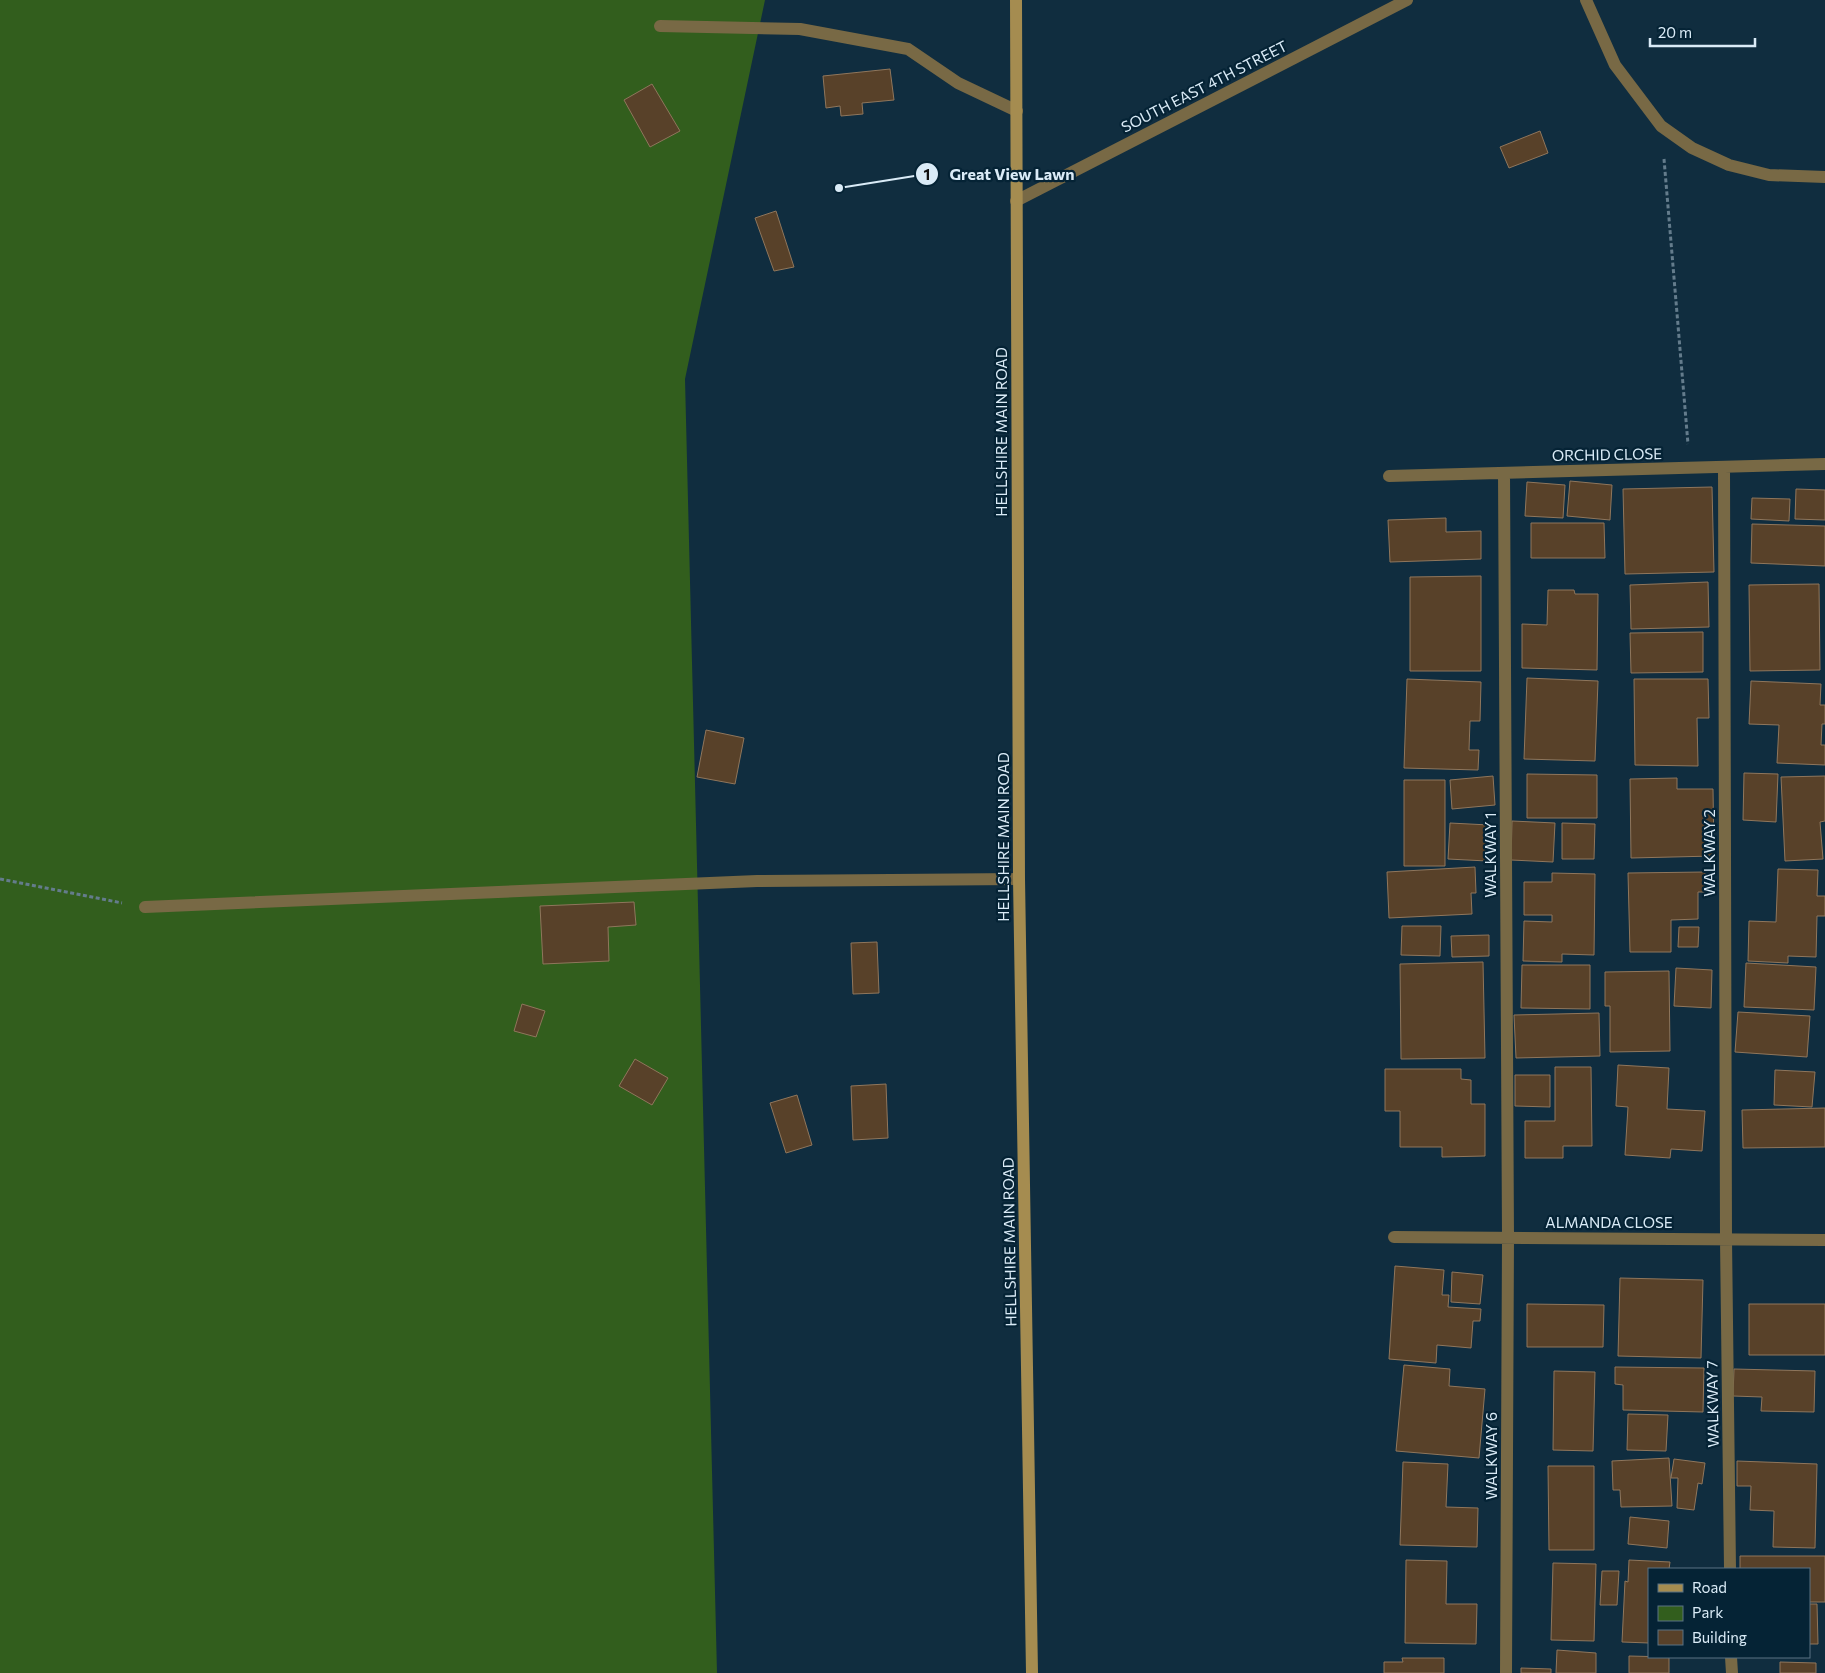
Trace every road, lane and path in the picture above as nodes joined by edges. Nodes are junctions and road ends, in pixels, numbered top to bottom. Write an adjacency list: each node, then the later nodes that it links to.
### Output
1 (1016, 0): 5 (main road, HELLSHIRE MAIN ROAD)
2 (1407, 0): 8 (street, SOUTH EAST 4TH STREET)
3 (1586, 0): 6 (street)
4 (660, 26): 5 (street)
5 (1017, 111): 8 (main road, HELLSHIRE MAIN ROAD)
6 (1661, 126): 7 (street); 11 (path)
7 (1825, 177)
8 (1016, 201): 15 (main road, HELLSHIRE MAIN ROAD)
9 (1825, 464): 10 (street, ORCHID CLOSE)
10 (1724, 467): 11 (street, ORCHID CLOSE); 19 (street, WALKWAY 2)
11 (1690, 468): 12 (street, ORCHID CLOSE)
12 (1504, 473): 13 (street, ORCHID CLOSE); 18 (street, WALKWAY 1)
13 (1389, 476)
14 (0, 879): 16 (path)
15 (1019, 879): 16 (street); 23 (main road, HELLSHIRE MAIN ROAD)
16 (145, 907)
17 (1394, 1237): 18 (street, ALMANDA CLOSE)
18 (1508, 1238): 19 (street, ALMANDA CLOSE); 24 (street, WALKWAY 6)
19 (1726, 1239): 20 (street, ALMANDA CLOSE); 21 (street, WALKWAY 7)
20 (1825, 1240)
21 (1730, 1568)
22 (1731, 1658): 25 (street)
23 (1032, 1673)
24 (1506, 1673)
25 (1732, 1673)

